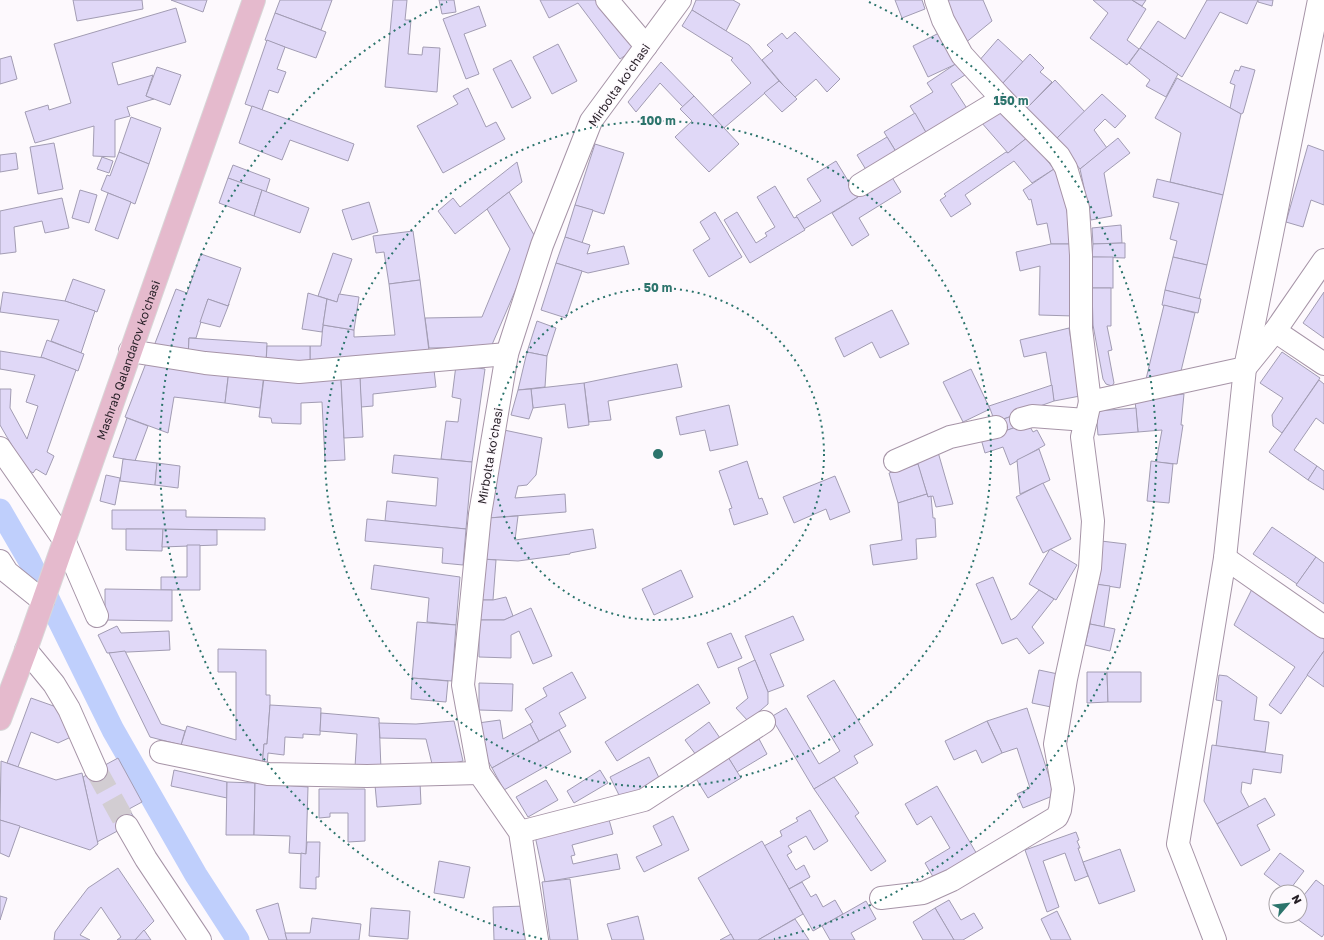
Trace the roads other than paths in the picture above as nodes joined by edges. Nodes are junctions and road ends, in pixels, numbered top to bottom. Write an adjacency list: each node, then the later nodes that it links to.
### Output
1 (254, 0): 11 (main road, Mashrab Qalandarov ko'chasi)
2 (607, 0): 6 (street)
3 (680, 0): 6 (street, Mirbolta koʻchasi)
4 (936, 0): 7 (street)
5 (1319, 0): 14 (street)
6 (646, 46): 12 (street, Mirbolta koʻchasi)
7 (1002, 99): 8 (street); 15 (street)
8 (860, 185)
9 (1324, 260): 10 (street)
10 (1276, 331): 13 (street); 14 (street)
11 (130, 351): 12 (street); 20 (main road, Mashrab Qalandarov ko'chasi)
12 (507, 354): 31 (street, Mirbolta koʻchasi)
13 (1324, 364)
14 (1246, 368): 15 (street); 21 (street)
15 (1088, 411): 16 (street); 34 (street)
16 (1020, 419)
17 (996, 427): 19 (street)
18 (0, 448): 20 (street)
19 (895, 461)
20 (64, 541): 23 (main road, Mashrab Qalandarov ko'chasi); 24 (street)
21 (1225, 558): 25 (street); 37 (street)
22 (0, 560): 23 (street)
23 (43, 601): 26 (main road, Mashrab Qalandarov ko'chasi)
24 (98, 616)
25 (1324, 627)
26 (29, 642): 27 (main road, Mashrab Qalandarov ko'chasi); 30 (street)
27 (0, 719)
28 (764, 722): 33 (street)
29 (161, 752): 31 (street)
30 (96, 770)
31 (479, 773): 33 (street, Mirbolta koʻchasi)
32 (127, 826): 35 (street)
33 (520, 832): 36 (street, Mirbolta koʻchasi)
34 (881, 898)
35 (200, 940)
36 (537, 940)
37 (1215, 940)

